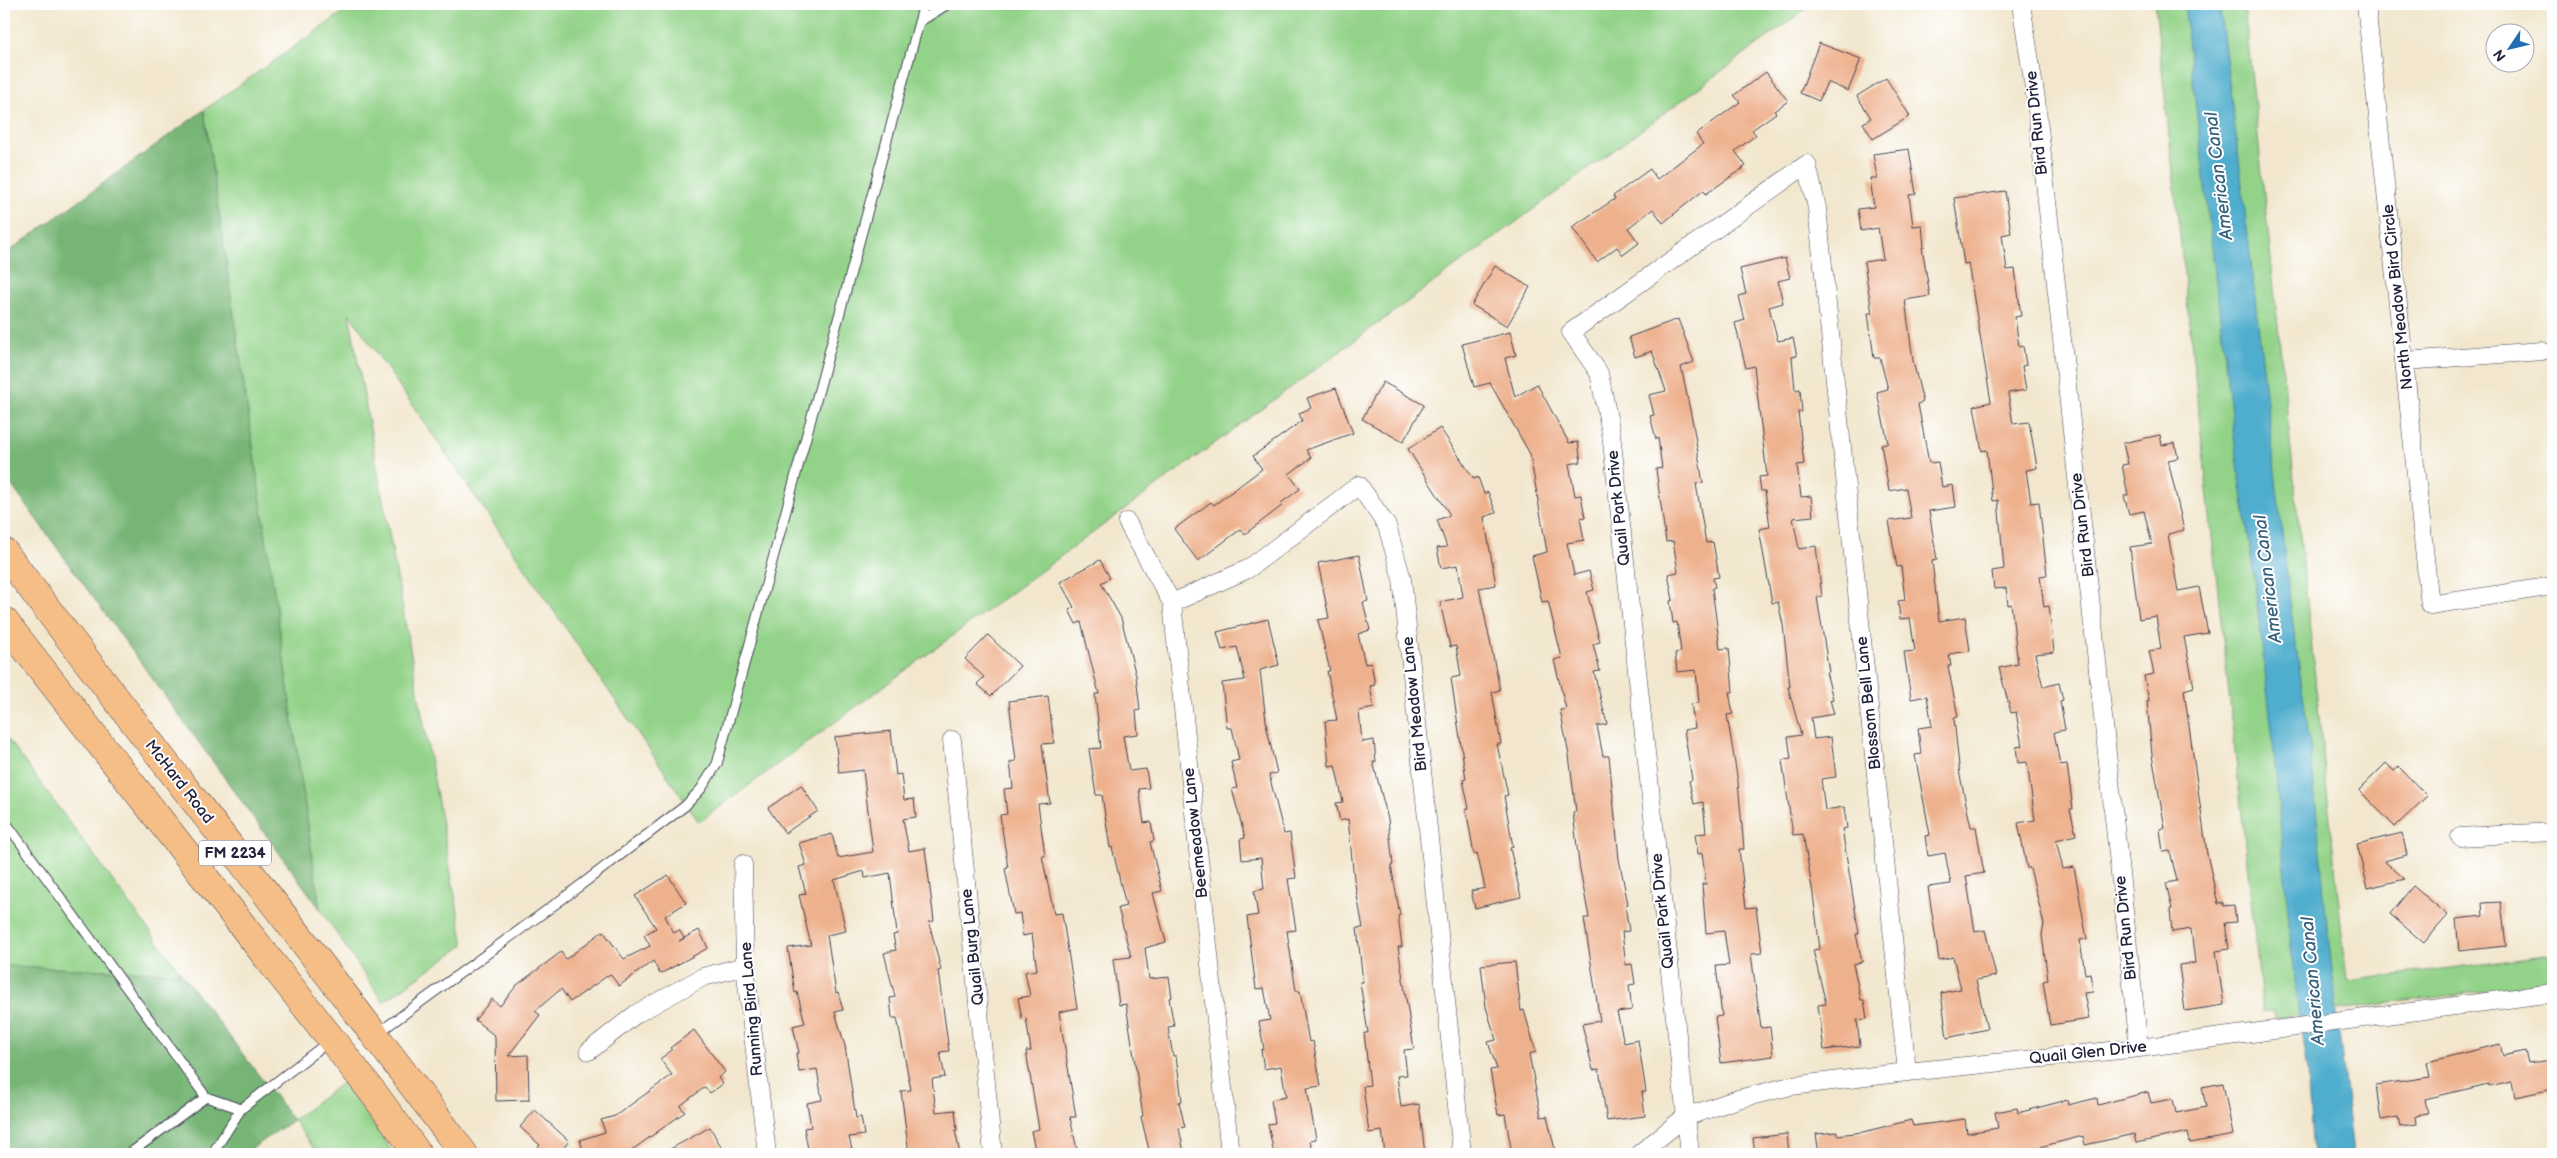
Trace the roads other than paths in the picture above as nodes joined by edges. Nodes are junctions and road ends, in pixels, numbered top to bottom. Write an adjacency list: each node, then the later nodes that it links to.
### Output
1 (924, 4): 5 (lane)
2 (948, 4): 5 (lane)
3 (2021, 4): 23 (street, Bird Run Drive)
4 (2366, 4): 8 (street, North Meadow Bird Circle)
5 (919, 22): 21 (lane)
6 (1830, 335): 25 (street, Blossom Bell Lane); 28 (street, Quail Park Drive)
7 (2542, 351): 8 (street)
8 (2405, 361): 11 (street, North Meadow Bird Circle)
9 (1127, 522): 12 (street, Beemeadow Lane)
10 (4, 552): 21 (main road, McHard Road / FM 2234)
11 (2553, 586)
12 (1172, 603): 35 (street, Beemeadow Lane); 36 (street, Bird Meadow Lane)
13 (4, 621): 22 (main road, FM 2234)
14 (952, 740): 34 (street, Quail Burg Lane)
15 (4, 820): 26 (lane)
16 (2553, 832): 17 (street)
17 (2460, 837)
18 (743, 864): 19 (street, Running Bird Lane)
19 (745, 966): 24 (street); 33 (street, Running Bird Lane)
20 (2553, 993): 23 (street, Quail Glen Drive)
21 (376, 1034): 32 (main road, McHard Road / FM 2234)
22 (331, 1039): 27 (lane); 31 (main road, FM 2234)
23 (2139, 1048): 25 (street, Quail Glen Drive)
24 (589, 1051)
25 (1907, 1072): 28 (street, Quail Glen Drive)
26 (206, 1097): 27 (lane); 29 (lane)
27 (241, 1109): 30 (lane)
28 (1685, 1117): 37 (street, Quail Glen Drive); 38 (street, Quail Park Drive)
29 (129, 1154)
30 (212, 1154)
31 (418, 1154)
32 (464, 1154)
33 (767, 1154)
34 (993, 1154)
35 (1230, 1154)
36 (1462, 1154)
37 (1639, 1154)
38 (1690, 1154)

